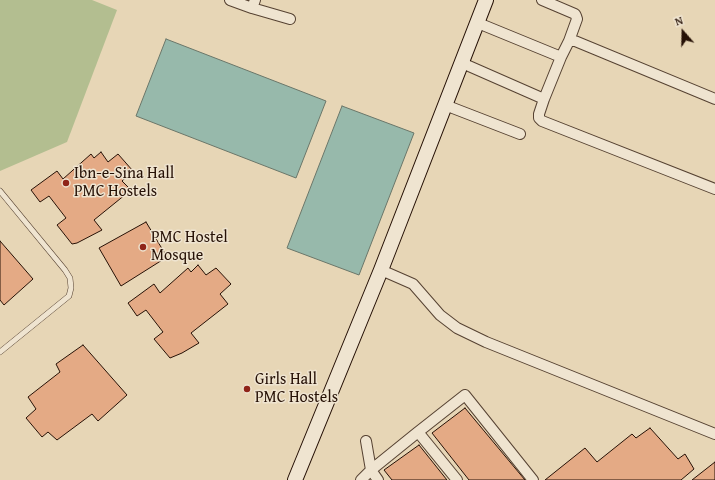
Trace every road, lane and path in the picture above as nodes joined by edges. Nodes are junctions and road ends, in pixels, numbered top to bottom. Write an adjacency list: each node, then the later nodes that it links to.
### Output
1 (230, 0): 4 (street)
2 (485, 0): 6 (street)
3 (542, 0): 7 (street)
4 (253, 4): 5 (street)
5 (290, 19)
6 (478, 22): 8 (street); 9 (street)
7 (569, 41): 8 (street); 11 (street)
8 (561, 57): 10 (street)
9 (462, 63): 10 (street); 12 (street)
10 (544, 99): 14 (street)
11 (715, 99)
12 (445, 105): 13 (street); 16 (street)
13 (520, 134)
14 (715, 189)
15 (0, 192): 17 (lane)
16 (381, 270): 19 (street); 22 (street)
17 (0, 352)
18 (418, 432): 21 (street); 25 (street); 26 (street)
19 (715, 434)
20 (366, 441): 21 (street)
21 (370, 470): 23 (street); 24 (street)
22 (296, 480)
23 (361, 480)
24 (378, 480)
25 (457, 480)
26 (533, 480)

